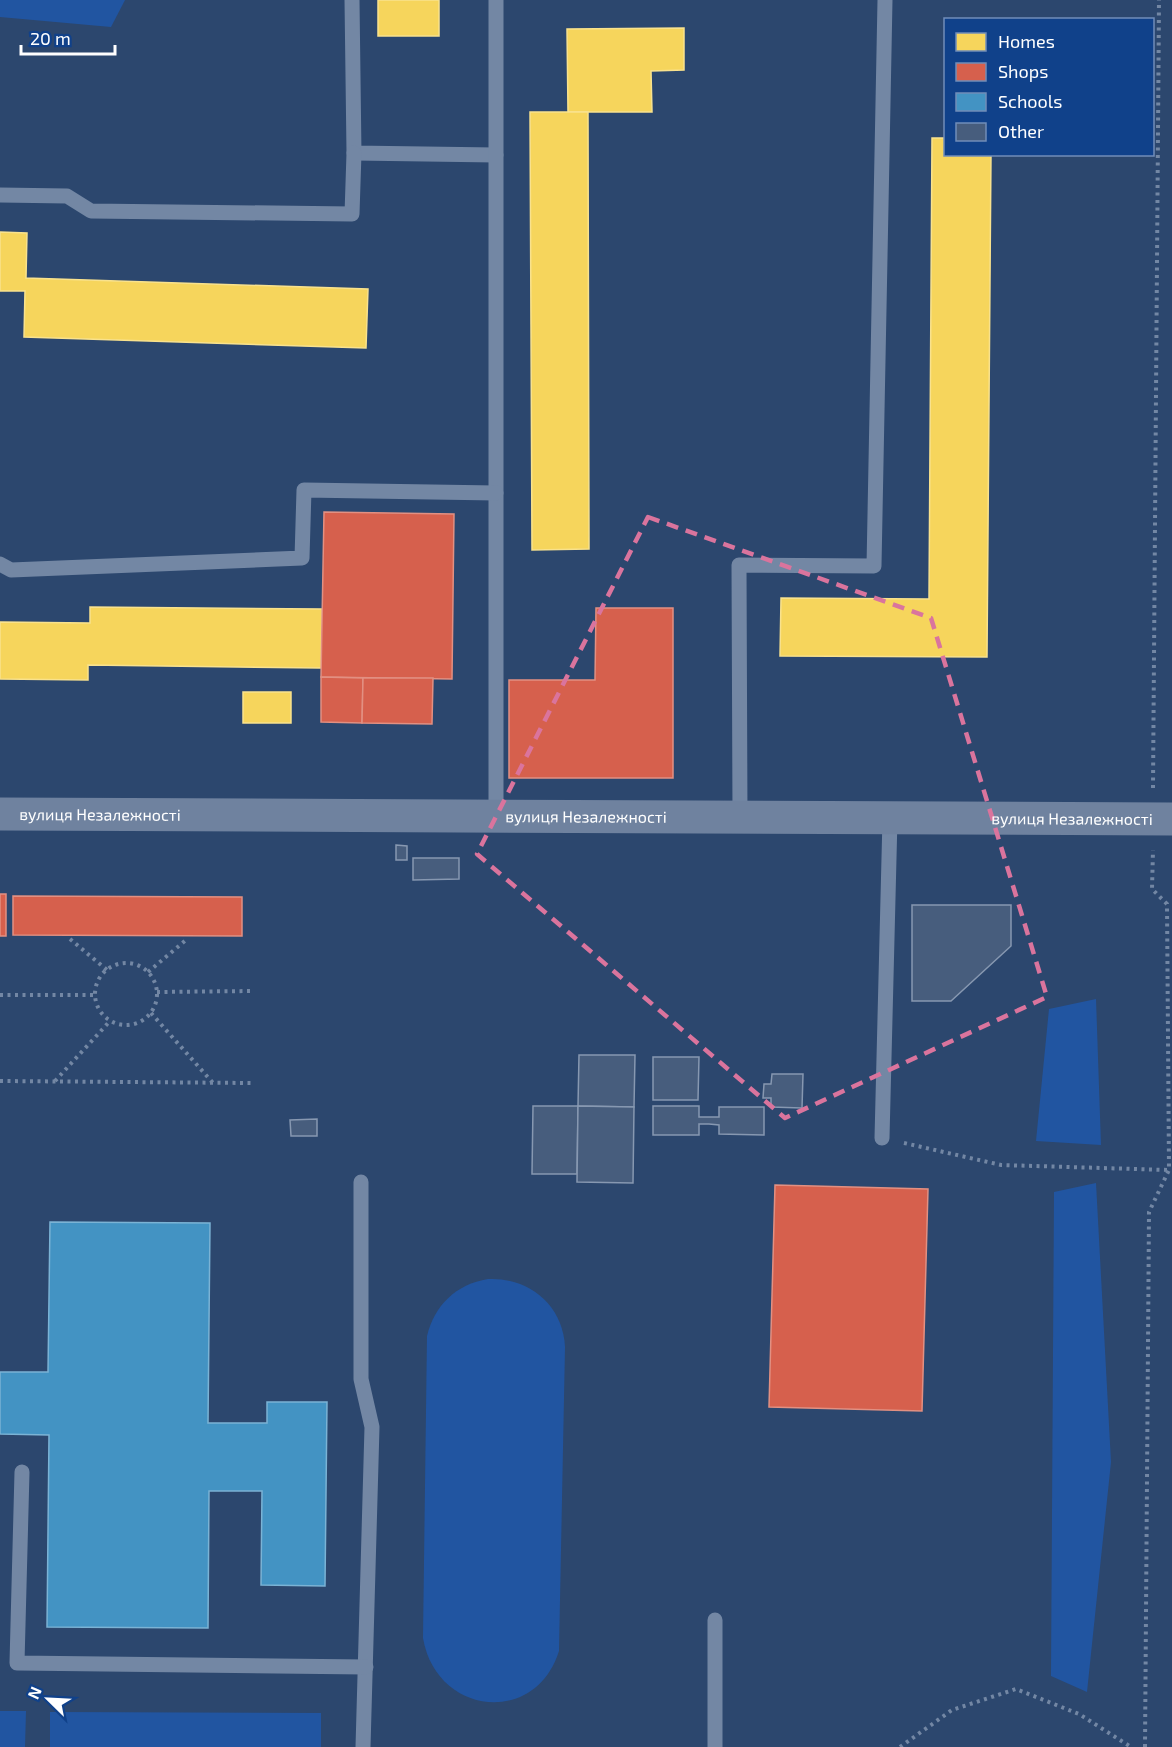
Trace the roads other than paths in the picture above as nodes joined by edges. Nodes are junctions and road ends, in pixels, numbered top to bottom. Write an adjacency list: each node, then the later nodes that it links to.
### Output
1 (352, 0): 4 (lane)
2 (496, 0): 5 (lane)
3 (885, 0): 11 (lane)
4 (354, 153): 5 (lane); 6 (lane)
5 (496, 155): 7 (lane)
6 (0, 195)
7 (496, 493): 8 (lane); 10 (lane)
8 (0, 564)
9 (0, 814): 10 (main road, вулиця Незалежності)
10 (496, 816): 11 (main road, вулиця Незалежності)
11 (740, 817): 12 (main road, вулиця Незалежності)
12 (890, 818): 13 (main road, вулиця Незалежності); 14 (lane)
13 (1162, 819)
14 (882, 1138)
15 (361, 1182): 18 (lane)
16 (22, 1472): 18 (lane)
17 (715, 1620): 20 (lane)
18 (366, 1667): 19 (lane)
19 (363, 1747)
20 (715, 1747)

